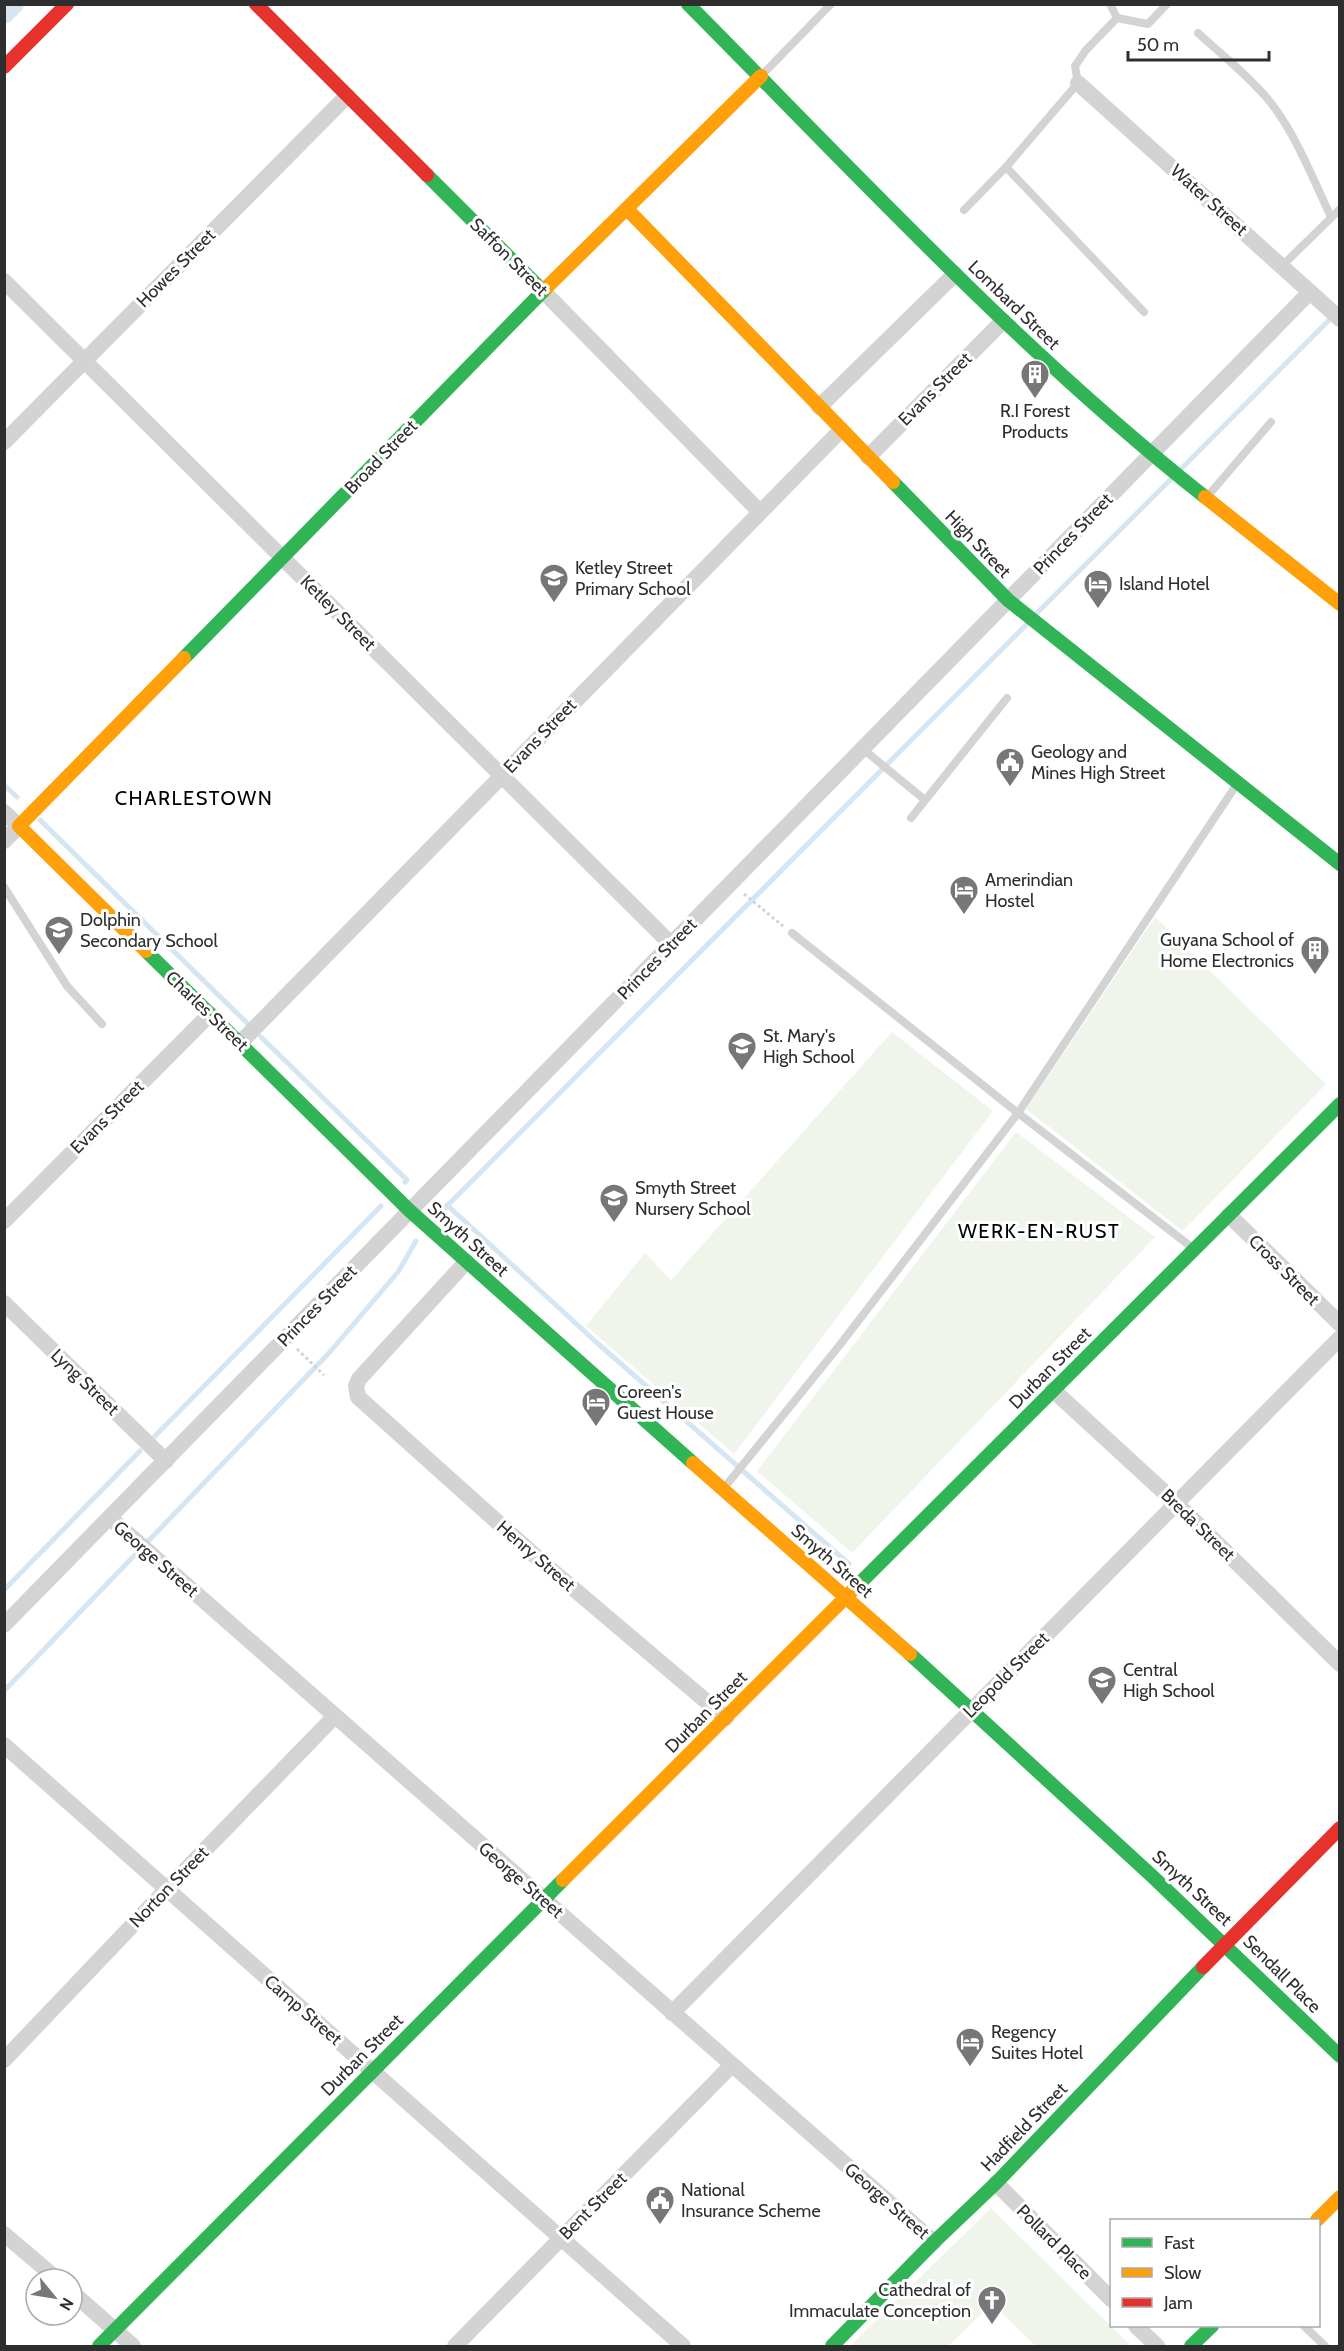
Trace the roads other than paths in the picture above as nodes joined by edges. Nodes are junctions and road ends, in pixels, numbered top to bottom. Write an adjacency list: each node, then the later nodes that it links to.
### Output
1 (67, 4): 9 (main road)
2 (256, 4): 12 (main road, Saffon Street)
3 (688, 4): 10 (main road, Lombard Street)
4 (831, 4): 10 (lane)
5 (1110, 4): 7 (lane)
6 (1167, 4): 7 (lane)
7 (1117, 18): 11 (lane)
8 (1198, 33): 17 (lane)
9 (4, 68)
10 (761, 76): 14 (main road, Broad Street); 19 (main road, Lombard Street)
11 (1078, 83): 13 (lane); 18 (street, Water Street)
12 (347, 96): 21 (main road, Saffon Street); 26 (street, Howes Street)
13 (1006, 167): 16 (lane); 23 (lane)
14 (627, 209): 21 (main road, Broad Street); 27 (main road, High Street)
15 (1340, 209): 17 (lane)
16 (964, 210)
17 (1331, 217): 18 (lane)
18 (1282, 266): 22 (street, Water Street)
19 (956, 274): 25 (main road, Lombard Street); 27 (street)
20 (4, 281): 26 (street, Ketley Street)
21 (543, 291): 34 (street, Saffon Street); 35 (main road, Broad Street)
22 (1310, 292): 24 (street, Water Street); 31 (street, Princes Street)
23 (1144, 312)
24 (1340, 319)
25 (1003, 321): 31 (main road, Lombard Street); 32 (street, Evans Street)
26 (84, 361): 30 (street, Howes Street); 35 (street, Ketley Street)
27 (819, 407): 29 (main road, High Street)
28 (1271, 422): 33 (lane)
29 (841, 430): 32 (main road, High Street); 34 (street, Evans Street)
30 (4, 441)
31 (1151, 454): 33 (main road, Lombard Street); 36 (street, Princes Street)
32 (868, 457): 36 (main road, High Street)
33 (1206, 498): 37 (main road, Lombard Street)
34 (760, 512): 40 (street, Evans Street)
35 (283, 558): 40 (street, Ketley Street); 45 (main road, Broad Street)
36 (1008, 600): 39 (street, Princes Street); 41 (main road, High Street)
37 (1340, 604)
38 (1007, 698): 42 (lane)
39 (863, 749): 42 (lane); 50 (street, Princes Street)
40 (501, 776): 50 (street, Ketley Street); 53 (street, Evans Street)
41 (1238, 784): 47 (main road, High Street); 55 (lane)
42 (925, 800): 44 (lane)
43 (4, 812): 45 (street, Charles Street)
44 (910, 818)
45 (19, 826): 46 (street, Broad Street); 51 (main road, Charles Street)
46 (4, 841)
47 (1338, 861)
48 (4, 887): 52 (lane)
49 (792, 933): 55 (lane)
50 (671, 944): 56 (street, Princes Street)
51 (210, 1014): 53 (main road, Charles Street); 58 (street, Evans Street)
52 (102, 1024)
53 (240, 1043): 56 (main road, Charles Street)
54 (1340, 1104): 57 (main road, Durban Street)
55 (1018, 1113): 59 (lane); 66 (lane)
56 (410, 1211): 60 (main road, Smyth Street); 65 (street, Princes Street)
57 (1229, 1215): 59 (main road, Durban Street); 62 (street, Cross Street)
58 (4, 1221)
59 (1195, 1249): 64 (main road, Durban Street)
60 (466, 1262): 66 (main road, Smyth Street); 74 (street, Henry Street)
61 (4, 1303): 65 (street, Lyng Street)
62 (1340, 1324)
63 (1340, 1338): 67 (street, Leopold Street)
64 (1053, 1390): 67 (street, Breda Street); 69 (main road, Durban Street)
65 (166, 1461): 68 (street, Princes Street)
66 (722, 1490): 69 (main road, Smyth Street)
67 (1176, 1503): 71 (street, Breda Street); 72 (street, Leopold Street)
68 (110, 1518): 70 (street, Princes Street); 73 (street, George Street)
69 (847, 1597): 72 (main road, Smyth Street); 74 (main road, Durban Street)
70 (4, 1625)
71 (1340, 1664)
72 (971, 1710): 79 (main road, Smyth Street); 80 (street, Leopold Street)
73 (335, 1716): 77 (street, Norton Street); 78 (street, George Street)
74 (726, 1718): 78 (main road, Durban Street)
75 (4, 1745): 77 (street, Camp Street)
76 (1340, 1828): 79 (main road, Hadfield Street)
77 (166, 1890): 82 (street, Norton Street); 84 (street, Camp Street)
78 (544, 1900): 80 (street, George Street); 84 (main road, Durban Street)
79 (1225, 1943): 81 (main road, Sendall Place); 85 (main road, Hadfield Street)
80 (672, 2013): 83 (street, George Street)
81 (1340, 2056)
82 (4, 2060)
83 (732, 2065): 89 (street, Bent Street); 90 (street, George Street)
84 (372, 2070): 89 (street, Camp Street); 97 (main road, Durban Street)
85 (996, 2183): 90 (main road, Hadfield Street); 92 (street, Pollard Place)
86 (1340, 2197): 87 (main road)
87 (1318, 2219)
88 (4, 2234): 91 (street)
89 (561, 2239): 100 (street, Bent Street); 101 (street, Camp Street)
90 (934, 2242): 102 (main road, Hadfield Street)
91 (43, 2267)
92 (1110, 2298)
93 (84, 2302): 97 (street)
94 (1138, 2327): 103 (street)
95 (1210, 2327): 104 (main road)
96 (1306, 2327): 105 (lane)
97 (116, 2330): 98 (main road, Durban Street); 99 (street)
98 (99, 2346)
99 (133, 2346)
100 (454, 2346)
101 (683, 2346)
102 (832, 2346)
103 (1157, 2346)
104 (1191, 2346)
105 (1325, 2346)

